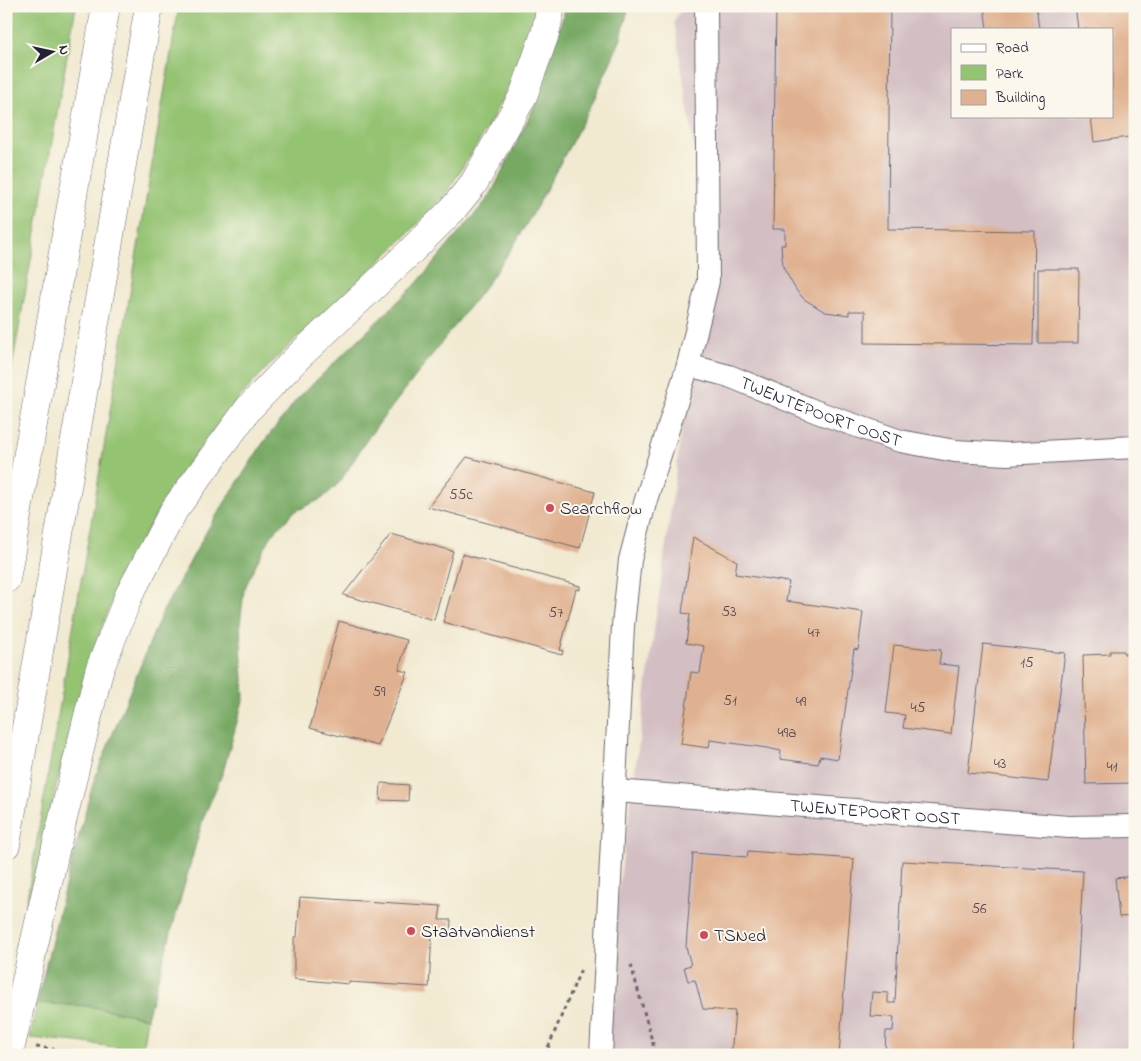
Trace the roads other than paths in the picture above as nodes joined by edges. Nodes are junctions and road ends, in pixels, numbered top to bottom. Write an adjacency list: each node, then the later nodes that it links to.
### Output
1 (106, 6): 7 (highway)
2 (149, 6): 10 (highway)
3 (551, 6): 11 (highway, bridge)
4 (706, 6): 5 (street)
5 (688, 365): 6 (street, TWENTEPOORT OOST); 8 (street)
6 (1135, 447)
7 (6, 579)
8 (616, 791): 9 (street, TWENTEPOORT OOST); 12 (street)
9 (1135, 826)
10 (6, 845)
11 (19, 1052)
12 (601, 1055)

